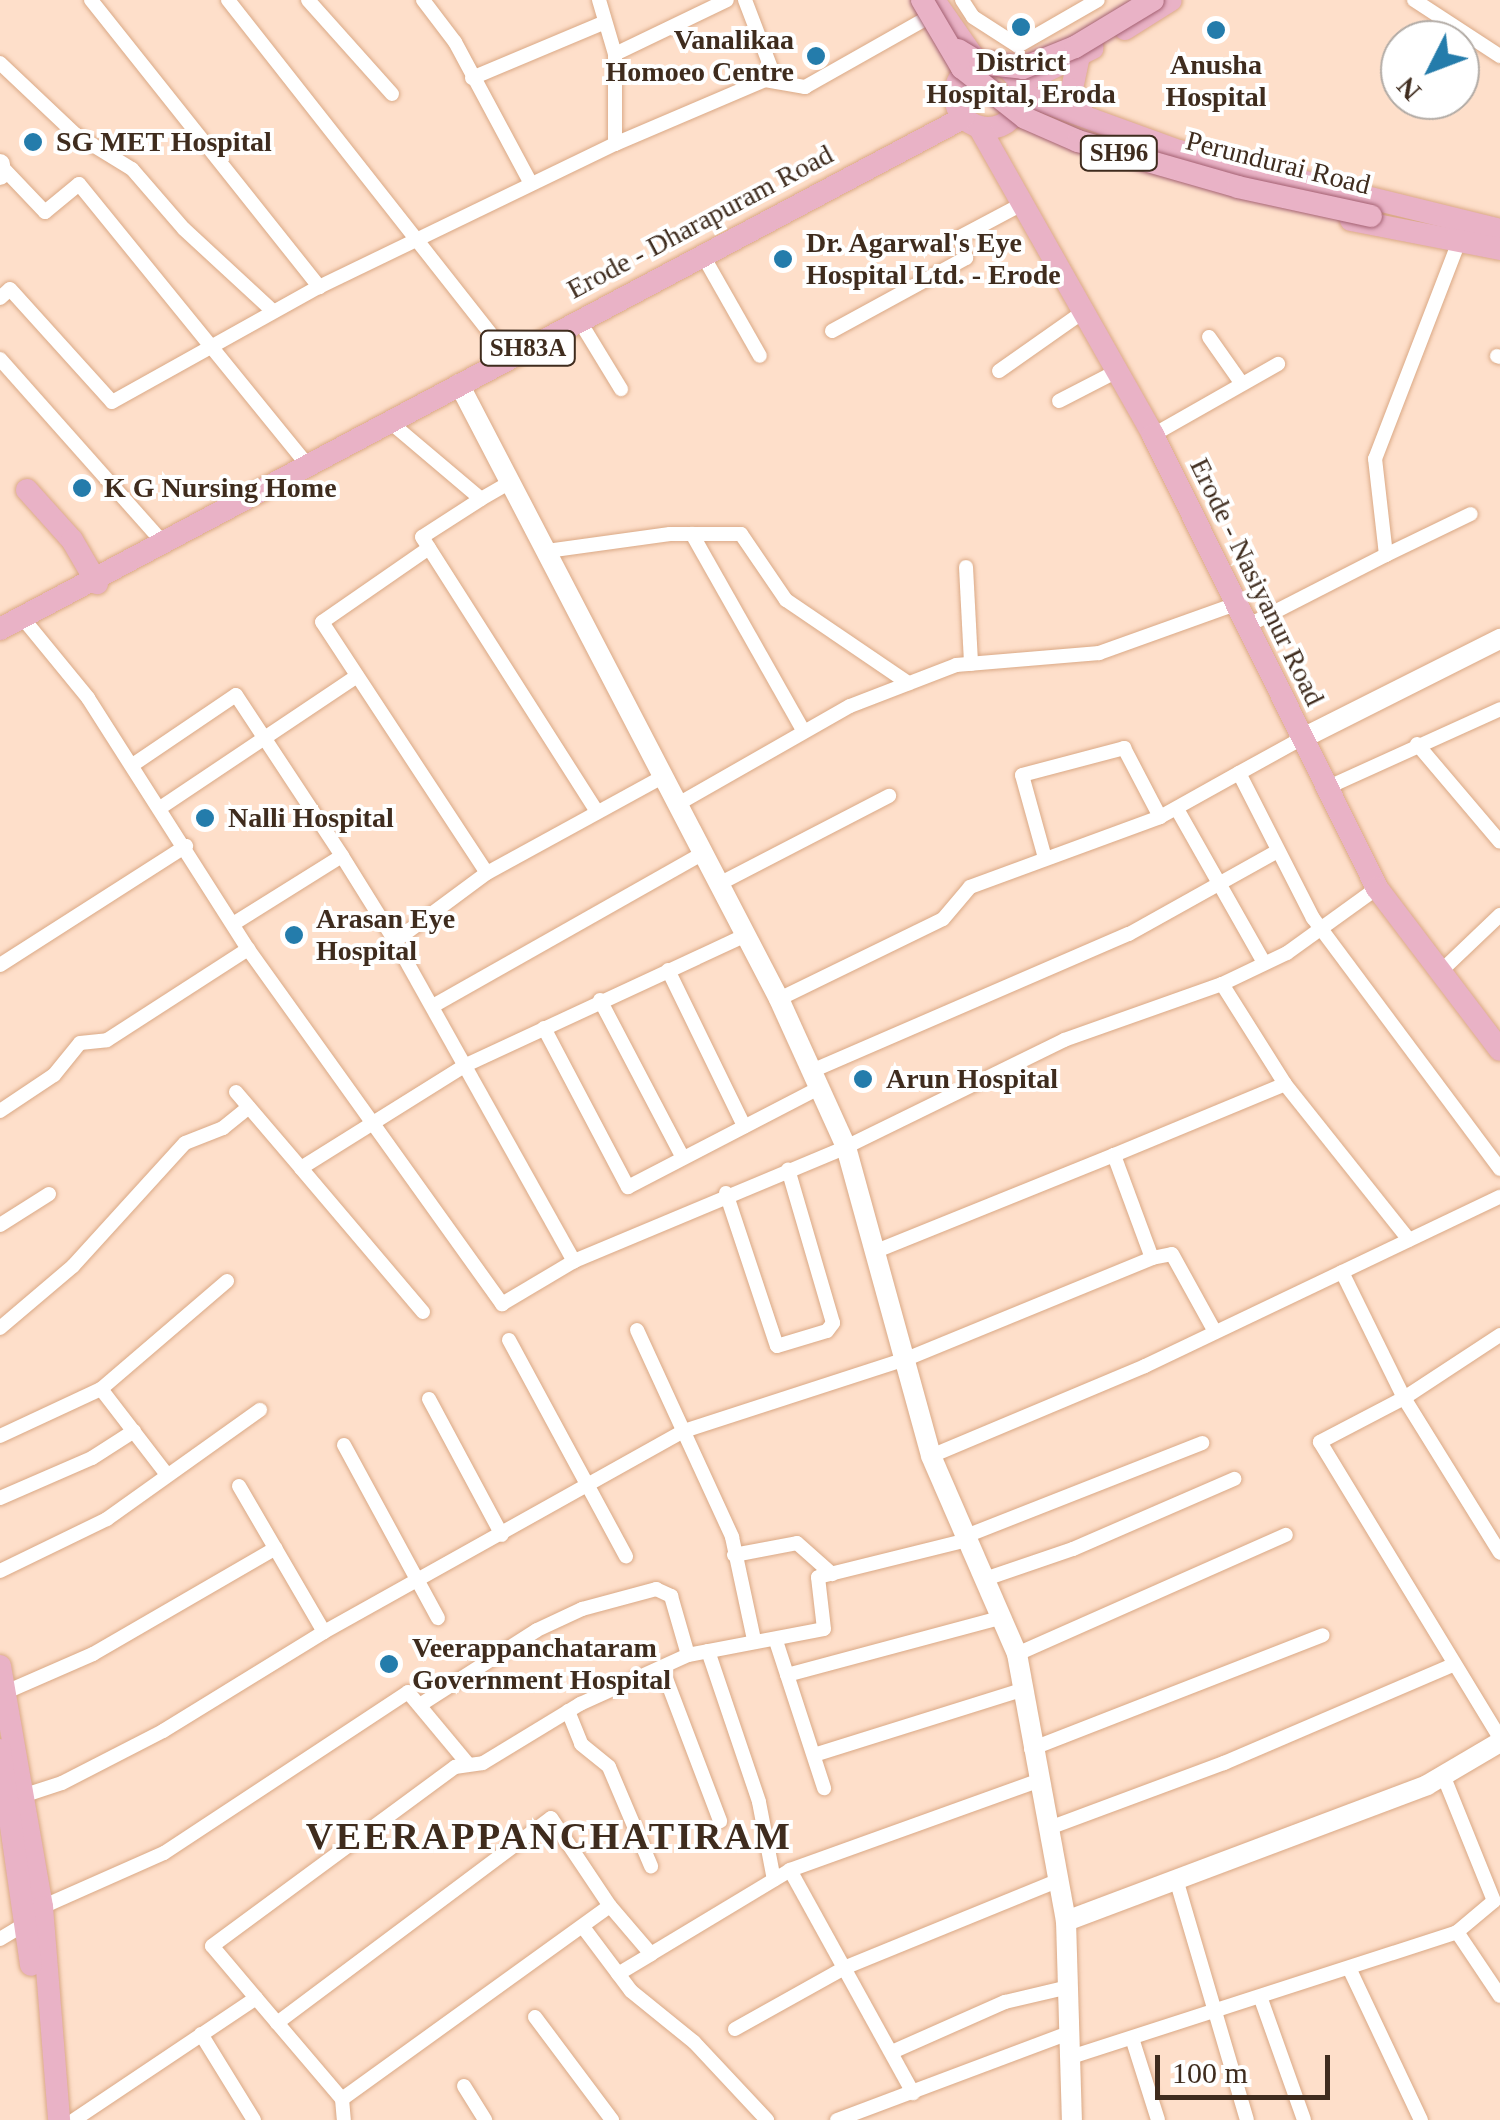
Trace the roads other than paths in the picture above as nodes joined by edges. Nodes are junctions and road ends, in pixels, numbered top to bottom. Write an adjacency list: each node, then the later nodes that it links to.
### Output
1 (92, 0): 38 (street)
2 (228, 0): 35 (street)
3 (308, 0): 24 (street)
4 (424, 0): 20 (street)
5 (599, 0): 14 (street)
6 (727, 0): 15 (street)
7 (745, 0): 22 (street)
8 (962, 0): 9 (street)
9 (1098, 0)
10 (1154, 0): 16 (main road, bridge)
11 (1171, 0): 17 (main road)
12 (1414, 0): 18 (street)
13 (925, 4): 16 (main road, Perundurai Road / SH96, bridge); 21 (main road); 22 (street); 32 (main road, Perundurai Road / SH96, bridge)
14 (605, 22): 15 (street); 20 (street)
15 (615, 54): 28 (street)
16 (967, 56): 21 (main road); 23 (main road); 32 (main road, Perundurai Road / SH96, bridge)
17 (1078, 56): 23 (main road); 25 (main road)
18 (1500, 56)
19 (0, 63): 40 (street)
20 (472, 78): 30 (street)
21 (957, 81): 27 (main road)
22 (776, 82): 28 (street)
23 (1021, 89): 25 (main road); 26 (main road)
24 (392, 94)
25 (1082, 111): 34 (main road)
26 (1013, 117): 27 (main road, Erode - Dharapuram Road / SH83A); 34 (main road)
27 (971, 122): 31 (main road, Erode - Nasiyanur Road); 37 (main road, Erode - Dharapuram Road / SH83A)
28 (615, 144): 30 (street)
29 (2, 170): 45 (street)
30 (531, 184): 35 (street)
31 (1022, 204): 41 (main road, Erode - Nasiyanur Road); 43 (street)
32 (1372, 212): 34 (main road, Perundurai Road / SH96)
33 (1500, 230): 34 (main road)
34 (1452, 232): 36 (main road); 67 (street)
35 (421, 237): 38 (street); 47 (street)
36 (1500, 248)
37 (702, 254): 42 (main road, Erode - Dharapuram Road / SH83A); 46 (street)
38 (318, 287): 40 (street)
39 (0, 298): 45 (street)
40 (273, 311): 45 (street)
41 (1083, 312): 50 (street); 51 (main road, Erode - Nasiyanur Road)
42 (579, 320): 47 (main road, Erode - Dharapuram Road / SH83A); 54 (street)
43 (832, 330)
44 (1208, 337): 53 (street)
45 (207, 346): 58 (street)
46 (760, 356)
47 (510, 358): 52 (main road, Erode - Dharapuram Road / SH83A)
48 (0, 359): 64 (street)
49 (1278, 364): 53 (street)
50 (999, 371)
51 (1117, 371): 55 (street); 57 (main road, Erode - Nasiyanur Road)
52 (459, 384): 56 (main road, Erode - Dharapuram Road / SH83A); 59 (street)
53 (1242, 384): 57 (street)
54 (621, 389)
55 (1059, 401)
56 (390, 422): 58 (main road, Erode - Dharapuram Road / SH83A); 61 (street)
57 (1153, 435): 70 (main road, Erode - Nasiyanur Road)
58 (310, 468): 64 (main road, Erode - Dharapuram Road / SH83A)
59 (509, 483): 61 (street); 66 (street)
60 (26, 490): 69 (main road)
61 (481, 499): 65 (street)
62 (1470, 514): 67 (street)
63 (692, 534): 66 (street); 78 (street); 80 (street)
64 (165, 545): 69 (main road, Erode - Dharapuram Road / SH83A)
65 (429, 548): 77 (street); 92 (street)
66 (547, 551): 86 (street)
67 (1386, 556): 72 (street)
68 (966, 567): 76 (street)
69 (96, 583): 71 (main road, Erode - Dharapuram Road / SH83A)
70 (1236, 604): 72 (main road, Erode - Nasiyanur Road); 76 (street)
71 (26, 621): 73 (main road, Erode - Dharapuram Road / SH83A); 75 (main road, Erode - Dharapuram Road / SH83A); 84 (street)
72 (1246, 626): 82 (main road, Erode - Nasiyanur Road)
73 (0, 630)
74 (1500, 639): 82 (street)
75 (0, 641)
76 (971, 664): 78 (street)
77 (357, 676): 81 (street); 100 (street)
78 (908, 682): 80 (street)
79 (1500, 710): 83 (street)
80 (803, 730): 89 (street)
81 (263, 737): 84 (street); 90 (street); 98 (street)
82 (1299, 740): 85 (street); 87 (main road, Erode - Nasiyanur Road)
83 (1417, 744): 87 (street); 94 (street)
84 (134, 764): 90 (street)
85 (1239, 773): 91 (street); 96 (street)
86 (664, 776): 89 (street); 92 (street)
87 (1324, 789): 103 (main road, Erode - Nasiyanur Road)
88 (889, 796): 101 (street)
89 (678, 804): 97 (street)
90 (160, 808): 95 (street)
91 (1178, 809): 93 (street); 102 (street)
92 (597, 812): 100 (street)
93 (1160, 817): 99 (street); 99 (street)
94 (1500, 842)
95 (186, 846): 105 (street); 113 (street)
96 (1276, 852): 102 (street); 106 (street)
97 (702, 854): 101 (street); 119 (street)
98 (342, 856): 105 (street); 110 (street)
99 (1044, 858): 117 (street)
100 (487, 873): 110 (street)
101 (717, 885): 108 (street)
102 (1216, 888): 112 (street); 123 (street)
103 (1377, 888): 106 (street); 115 (main road, Erode - Nasiyanur Road)
104 (1500, 916): 107 (street)
105 (233, 924): 111 (street)
106 (1320, 926): 112 (street); 134 (street)
107 (1488, 926): 109 (street); 115 (street)
108 (744, 936): 114 (street); 117 (street)
109 (1500, 940)
110 (394, 941): 119 (street)
111 (248, 949): 127 (street); 128 (street)
112 (1263, 961): 116 (street)
113 (0, 965)
114 (668, 970): 118 (street); 129 (street)
115 (1438, 974): 121 (main road, Erode - Nasiyanur Road)
116 (1222, 984): 124 (street); 130 (street)
117 (780, 999): 123 (street)
118 (600, 1000): 120 (street); 132 (street)
119 (433, 1006): 122 (street)
120 (544, 1028): 122 (street); 132 (street)
121 (1500, 1050)
122 (466, 1065): 128 (street); 143 (street)
123 (818, 1079): 129 (street); 130 (street)
124 (1285, 1084): 131 (street); 140 (street)
125 (236, 1092): 126 (street)
126 (248, 1108): 133 (street); 147 (street)
127 (0, 1111)
128 (370, 1124): 133 (street); 143 (street)
129 (744, 1126): 132 (street)
130 (846, 1146): 135 (street); 141 (street)
131 (1114, 1154): 141 (street); 142 (street)
132 (682, 1158)
133 (302, 1168): 146 (street)
134 (1500, 1168)
135 (788, 1169): 136 (street); 136 (street)
136 (726, 1193): 143 (street)
137 (48, 1194): 139 (street)
138 (1500, 1197): 140 (street)
139 (0, 1224)
140 (1410, 1240): 144 (street)
141 (876, 1251): 152 (street)
142 (1152, 1258): 149 (street); 152 (street)
143 (574, 1261)
144 (1342, 1272): 149 (street); 154 (street)
145 (227, 1281): 153 (street)
146 (423, 1312)
147 (0, 1328)
148 (637, 1330): 157 (street)
149 (1216, 1332): 162 (street)
150 (1500, 1335): 154 (street)
151 (510, 1340): 165 (street)
152 (906, 1359): 157 (street); 162 (street)
153 (102, 1388): 158 (street); 159 (street)
154 (1404, 1398): 172 (street); 189 (street)
155 (429, 1399): 168 (street)
156 (260, 1410): 163 (street)
157 (684, 1430): 165 (street); 173 (street)
158 (134, 1431): 163 (street); 167 (street)
159 (0, 1436)
160 (1202, 1443): 170 (street)
161 (344, 1445): 178 (street)
162 (931, 1456): 170 (street)
163 (165, 1472): 175 (street)
164 (1234, 1479): 177 (street)
165 (587, 1484): 168 (street); 174 (street)
166 (239, 1486): 171 (street)
167 (0, 1498)
168 (502, 1535): 178 (street)
169 (1286, 1535): 186 (street)
170 (967, 1538): 176 (street); 177 (street)
171 (276, 1548): 181 (street); 193 (street)
172 (1500, 1553)
173 (734, 1555): 176 (street); 183 (street)
174 (626, 1556)
175 (0, 1571)
176 (832, 1574): 184 (street)
177 (988, 1578): 179 (street)
178 (417, 1582): 180 (street); 181 (street)
179 (1003, 1617): 186 (street); 191 (street)
180 (438, 1618)
181 (324, 1632): 204 (street)
182 (1323, 1635): 197 (street)
183 (754, 1640): 184 (street); 185 (street)
184 (776, 1640): 191 (street)
185 (708, 1651): 187 (street); 210 (street)
186 (1017, 1654): 192 (street)
187 (688, 1655): 190 (street); 194 (street)
188 (0, 1666): 193 (main road)
189 (1450, 1666): 196 (street); 206 (street)
190 (662, 1668): 195 (street); 205 (street)
191 (787, 1675): 199 (street)
192 (1021, 1690): 197 (street); 199 (street)
193 (6, 1692): 204 (main road)
194 (423, 1704): 200 (street); 213 (street)
195 (568, 1711): 200 (street); 207 (street)
196 (1500, 1740): 201 (street)
197 (1030, 1749): 202 (street)
198 (0, 1750): 204 (main road)
199 (814, 1756): 203 (street)
200 (468, 1764): 224 (street)
201 (1444, 1777): 209 (street); 216 (street)
202 (1036, 1781): 206 (street); 208 (street)
203 (824, 1788)
204 (12, 1800): 213 (main road)
205 (720, 1821)
206 (1049, 1828): 211 (street)
207 (651, 1866)
208 (790, 1870): 210 (street); 219 (street)
209 (1176, 1879): 214 (street); 226 (street)
210 (774, 1880): 218 (street)
211 (1059, 1880): 214 (street); 219 (street)
212 (610, 1906): 215 (street); 218 (street); 228 (street)
213 (35, 1915): 217 (street); 239 (main road); 240 (main road)
214 (1066, 1921): 222 (street)
215 (583, 1926): 221 (street); 237 (street)
216 (1457, 1932): 220 (street); 223 (street)
217 (0, 1940)
218 (650, 1954): 221 (street)
219 (846, 1967): 229 (street); 233 (street)
220 (1350, 1970): 225 (street); 252 (street)
221 (618, 1974): 246 (street)
222 (1069, 1987): 230 (street); 233 (street)
223 (1500, 1996)
224 (256, 1998): 228 (street); 231 (street)
225 (1262, 1999): 226 (street); 251 (street)
226 (1217, 2012): 232 (street); 250 (street)
227 (535, 2017): 245 (street)
228 (277, 2024): 237 (street)
229 (735, 2029)
230 (1072, 2032): 234 (street); 236 (street)
231 (201, 2034): 241 (street); 242 (street)
232 (1132, 2038): 234 (street); 249 (street)
233 (892, 2052): 236 (street)
234 (1072, 2056): 248 (street)
235 (464, 2086): 244 (street)
236 (913, 2093): 238 (street)
237 (342, 2100): 243 (street)
238 (864, 2117): 247 (street)
239 (44, 2120)
240 (59, 2120)
241 (74, 2120)
242 (254, 2120)
243 (344, 2120)
244 (485, 2120)
245 (612, 2120)
246 (767, 2120)
247 (838, 2120)
248 (1072, 2120)
249 (1158, 2120)
250 (1247, 2120)
251 (1304, 2120)
252 (1421, 2120)

